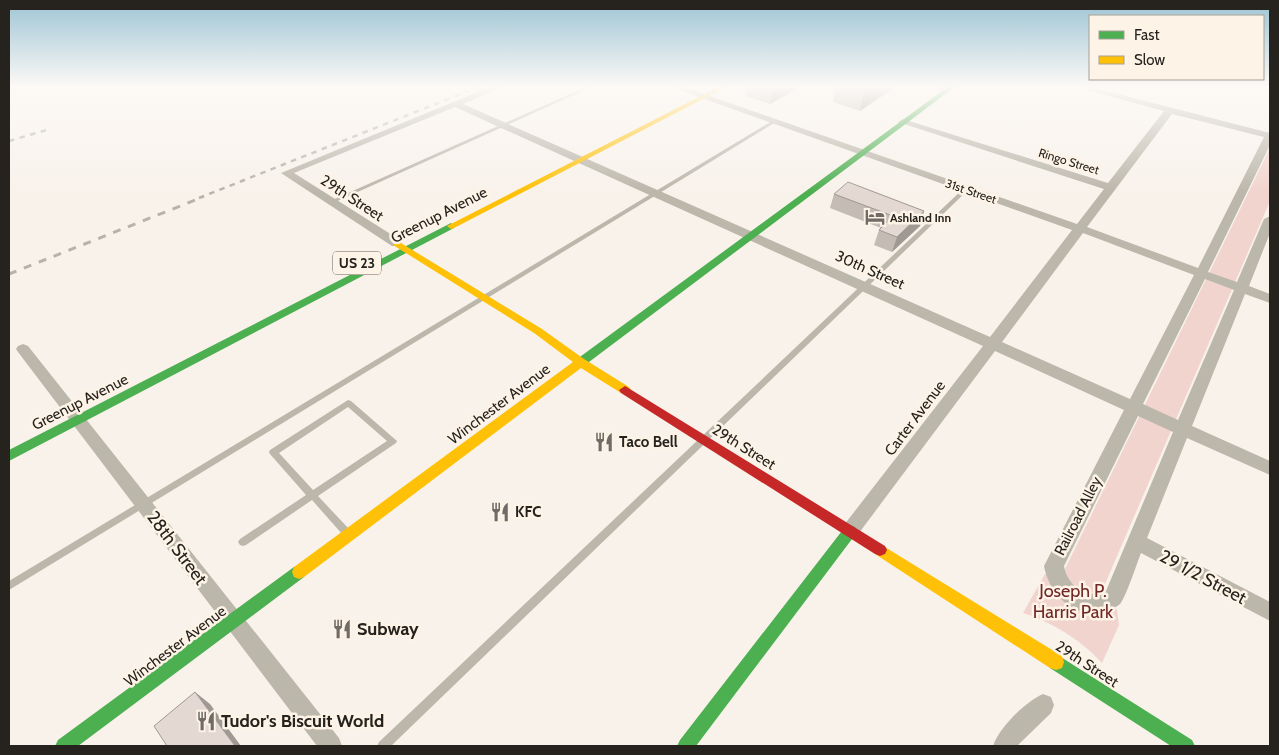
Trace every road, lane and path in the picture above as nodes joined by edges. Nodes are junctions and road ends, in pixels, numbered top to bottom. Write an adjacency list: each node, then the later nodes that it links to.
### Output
1 (413, 121): 17 (street, 29th Street)
2 (493, 121): 10 (street, 30th Street)
3 (514, 121): 10 (lane)
4 (639, 121): 13 (main road, Greenup Avenue / US 23)
5 (646, 121): 13 (main road, Greenup Avenue / US 23)
6 (1162, 121): 14 (street, Carter Avenue)
7 (1213, 121): 11 (street)
8 (774, 122): 12 (street, 31st Street); 16 (lane)
9 (903, 122): 12 (main road, Winchester Avenue); 14 (street, Ringo Street)
10 (504, 126): 13 (street, 30th Street); 17 (lane)
11 (1270, 136): 22 (street, Railroad Alley)
12 (862, 153): 15 (street, 31st Street); 20 (main road, Winchester Avenue)
13 (574, 157): 16 (street, 30th Street); 21 (main road, Greenup Avenue / US 23)
14 (1112, 188): 19 (street, Carter Avenue)
15 (966, 189): 19 (street, 31st Street); 23 (lane)
16 (657, 193): 20 (street, 30th Street); 25 (lane)
17 (331, 202): 21 (street, 29th Street)
18 (1270, 219): 24 (street, Railroad Alley)
19 (1079, 228): 22 (street, 31st Street); 28 (street, Carter Avenue)
20 (751, 235): 23 (street, 30th Street); 30 (main road, Winchester Avenue)
21 (400, 246): 25 (main road, 29th Street); 27 (main road, Greenup Avenue / US 23); 32 (main road, Greenup Avenue / US 23)
22 (1201, 272): 24 (street, 31st Street); 31 (street, Railroad Alley)
23 (864, 286): 28 (street, 30th Street); 34 (lane)
24 (1242, 289): 26 (street, 31st Street); 33 (street, Railroad Alley)
25 (483, 297): 30 (main road, 29th Street); 38 (lane)
26 (1270, 299)
27 (255, 315)
28 (993, 343): 31 (street, 30th Street); 39 (street, Carter Avenue)
29 (23, 349): 32 (street, 28th Street)
30 (580, 362): 34 (main road, 29th Street); 40 (main road, Winchester Avenue)
31 (1134, 407): 33 (street, 30th Street); 41 (street, Railroad Alley)
32 (72, 411): 35 (main road, Greenup Avenue / US 23); 38 (street, 28th Street)
33 (1183, 429): 36 (street, 30th Street); 41 (street, Railroad Alley)
34 (704, 439): 39 (main road, 29th Street); 49 (lane)
35 (9, 456)
36 (1270, 468)
37 (313, 495): 37 (lane); 40 (lane); 42 (lane)
38 (144, 504): 43 (lane); 45 (street, 28th Street)
39 (850, 531): 50 (main road, Carter Avenue); 52 (main road, 29th Street)
40 (349, 535): 45 (main road, Winchester Avenue)
41 (1136, 541): 44 (street, 29 1/2 Street)
42 (243, 542)
43 (9, 586)
44 (1270, 612)
45 (233, 621): 47 (main road, Winchester Avenue); 48 (street, 28th Street)
46 (1043, 705): 51 (street)
47 (64, 746)
48 (331, 746)
49 (383, 746)
50 (686, 746)
51 (1004, 746)
52 (1186, 746)

